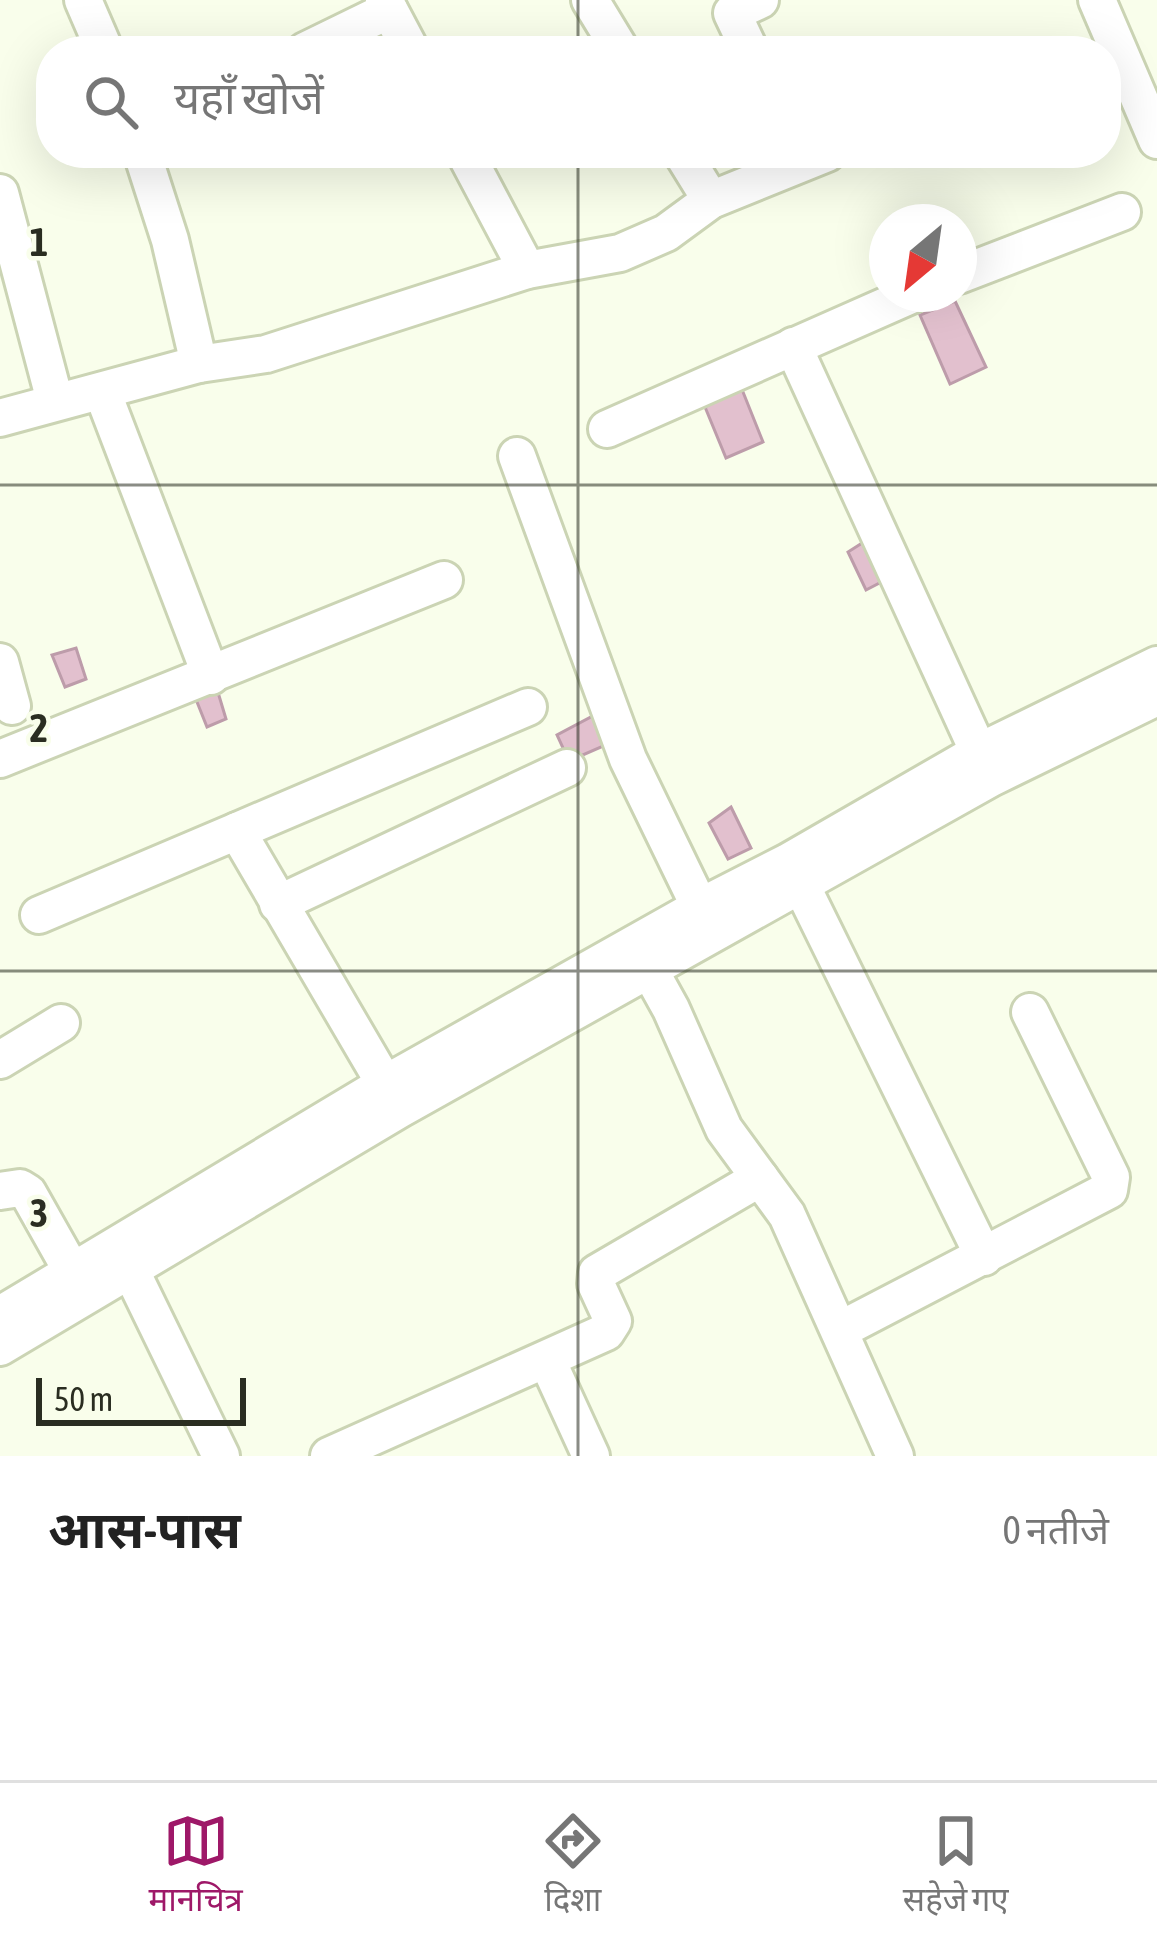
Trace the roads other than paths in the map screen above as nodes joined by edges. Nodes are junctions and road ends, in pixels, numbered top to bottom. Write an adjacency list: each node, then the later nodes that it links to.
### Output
1 (83, 0): 6 (street)
2 (590, 0): 9 (street)
3 (1097, 0): 11 (street)
4 (739, 4): 10 (street)
5 (386, 5): 7 (street); 8 (street)
6 (99, 36)
7 (331, 36)
8 (403, 36)
9 (612, 36)
10 (746, 36)
11 (1113, 36)
12 (1121, 54): 14 (street)
13 (1121, 113): 14 (street)
14 (1153, 125)
15 (147, 168): 26 (street)
16 (473, 168): 23 (street)
17 (691, 168): 20 (street)
18 (783, 168): 20 (street)
19 (0, 193): 28 (street)
20 (711, 200): 23 (street)
21 (1122, 212): 22 (street)
22 (977, 268)
23 (527, 269): 26 (street)
24 (872, 312): 25 (street)
25 (794, 346): 30 (street); 40 (street)
26 (199, 364): 27 (street)
27 (103, 391): 28 (street); 35 (street)
28 (55, 401): 29 (street)
29 (0, 418)
30 (607, 429)
31 (517, 456): 46 (street)
32 (444, 580): 35 (street)
33 (0, 662): 37 (street)
34 (1157, 665): 40 (street)
35 (211, 676): 39 (street)
36 (1157, 697): 40 (street)
37 (12, 706)
38 (528, 707): 42 (street)
39 (0, 759)
40 (985, 765): 43 (street); 46 (street)
41 (567, 767): 44 (street)
42 (237, 831): 44 (street); 45 (street)
43 (802, 887): 46 (street); 54 (street)
44 (278, 904): 51 (street)
45 (39, 915)
46 (706, 922): 47 (street)
47 (642, 957): 51 (street); 52 (street)
48 (1030, 1012): 54 (street)
49 (61, 1023): 50 (street)
50 (0, 1060)
51 (393, 1097): 55 (street); 56 (street)
52 (760, 1178): 58 (street); 60 (street)
53 (0, 1190): 56 (street)
54 (984, 1257): 58 (street)
55 (130, 1268): 56 (street); 61 (street)
56 (78, 1282): 57 (street); 59 (street)
57 (0, 1315)
58 (839, 1330): 64 (street)
59 (0, 1347)
60 (547, 1360): 62 (street); 63 (street)
61 (221, 1456)
62 (329, 1456)
63 (591, 1456)
64 (895, 1456)

